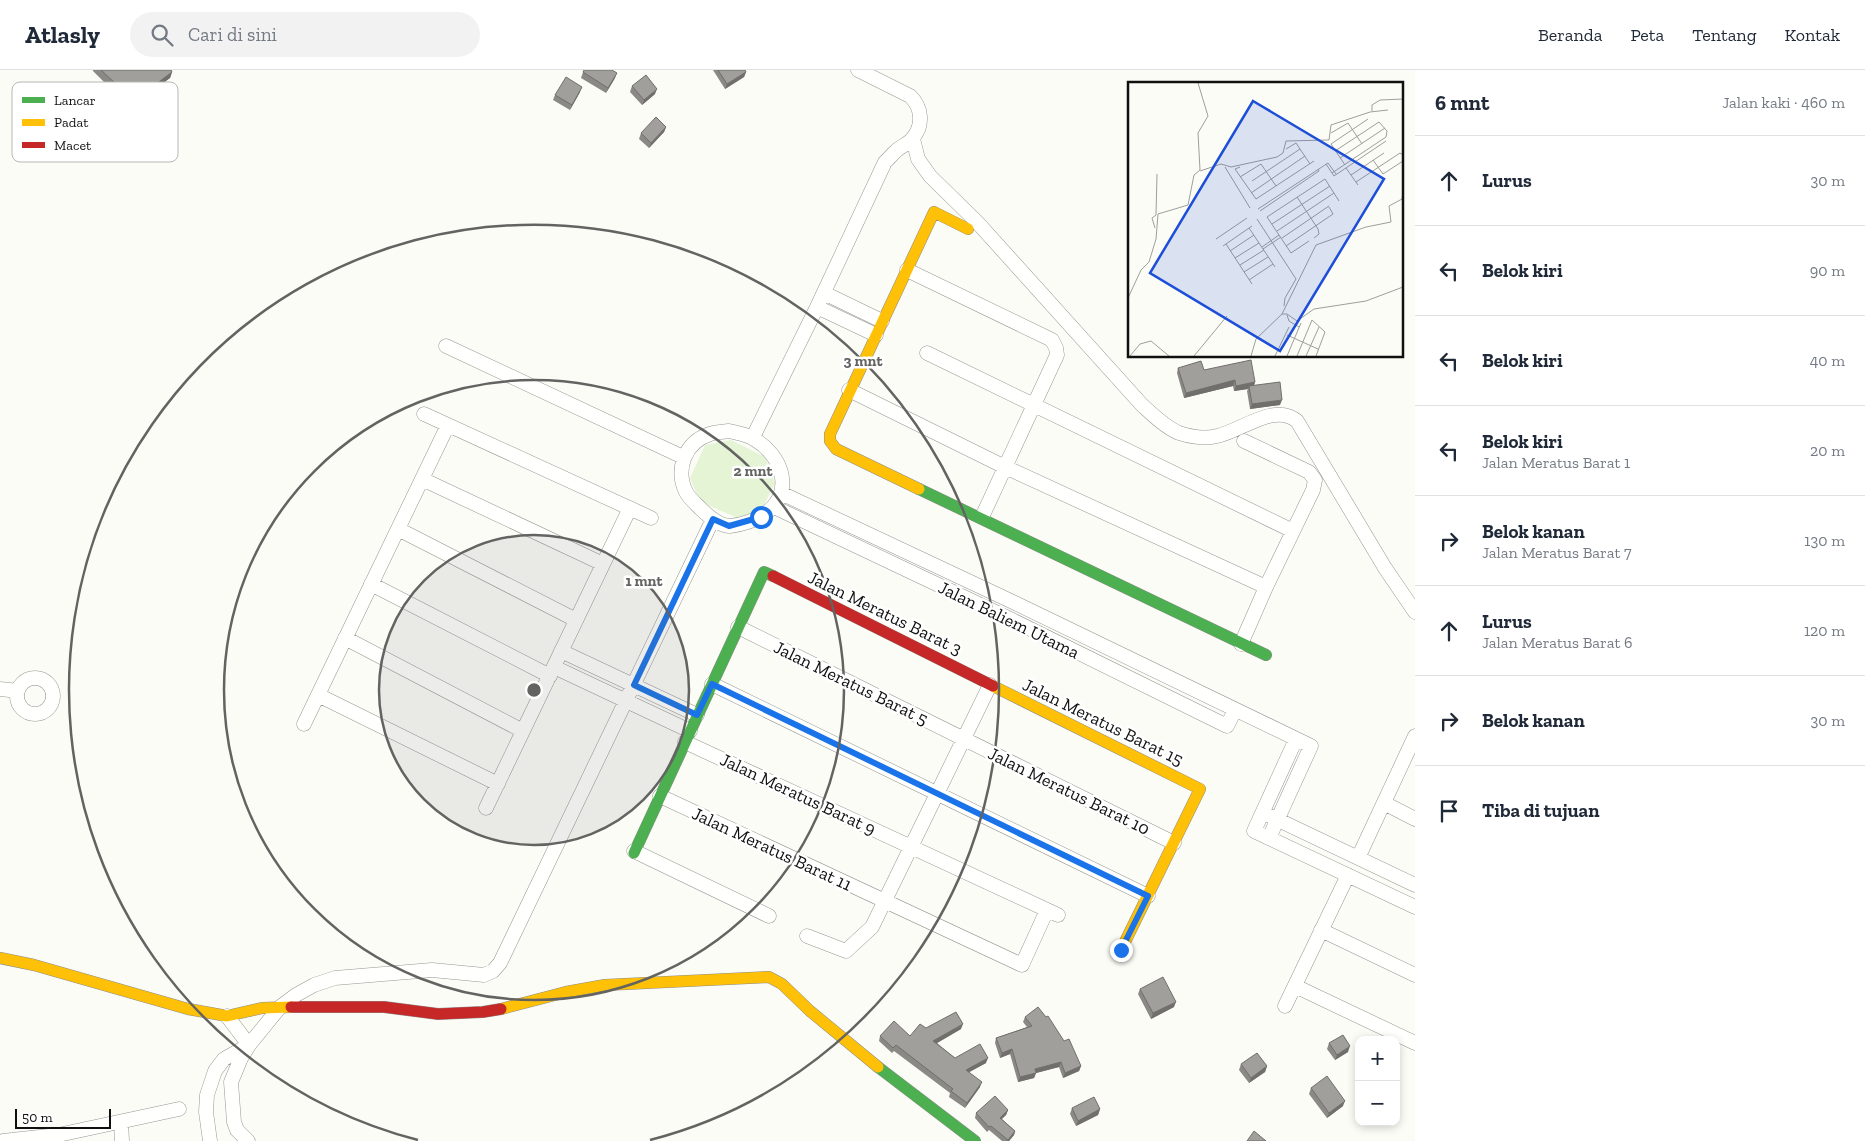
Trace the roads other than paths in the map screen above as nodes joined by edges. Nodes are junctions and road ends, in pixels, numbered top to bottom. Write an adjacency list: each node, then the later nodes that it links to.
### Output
1 (858, 70): 2 (street)
2 (912, 139): 5 (street); 31 (street)
3 (968, 229): 4 (street)
4 (907, 270): 7 (street); 12 (street)
5 (824, 292): 6 (street); 7 (street)
6 (817, 306): 8 (street); 15 (street)
7 (882, 321): 8 (street)
8 (876, 335): 11 (street)
9 (446, 346): 17 (street)
10 (927, 353): 12 (street)
11 (849, 390): 18 (street); 24 (street)
12 (1035, 406): 18 (street); 27 (street)
13 (424, 414): 14 (street)
14 (448, 425): 19 (street); 22 (street)
15 (753, 437): 17 (street); 20 (street)
16 (1244, 441): 27 (street)
17 (683, 457): 25 (street)
18 (1005, 467): 24 (street); 30 (street)
19 (422, 479): 26 (street); 28 (street)
20 (781, 493): 21 (street); 46 (street, Jalan Baliem Utama)
21 (774, 507): 25 (street); 46 (street, Jalan Baliem Utama)
22 (630, 508): 23 (street); 28 (street)
23 (651, 518)
24 (982, 518): 35 (street)
25 (713, 519): 40 (street)
26 (398, 529): 29 (street); 32 (street)
27 (1293, 531): 30 (street)
28 (603, 564): 32 (street)
29 (371, 584): 34 (street); 38 (street, Jalan Meratus Barat 9)
30 (1266, 587): 35 (street)
31 (1415, 612)
32 (576, 620): 36 (street)
33 (738, 628): 39 (street); 41 (street, Jalan Meratus Barat 3); 51 (street, Jalan Meratus Barat 5)
34 (345, 638): 44 (street); 49 (street)
35 (1241, 644): 37 (street)
36 (561, 651): 38 (street); 40 (street)
37 (1266, 655)
38 (552, 671): 45 (street, Jalan Meratus Barat 9); 49 (street)
39 (712, 684): 47 (street); 55 (street)
40 (634, 685): 45 (street); 47 (street)
41 (990, 685): 51 (street); 63 (street, Jalan Meratus Barat 15)
42 (0, 689): 43 (street)
43 (18, 691)
44 (318, 695): 48 (street); 54 (street)
45 (626, 701): 50 (street, Jalan Meratus Barat 9); 81 (street)
46 (1235, 710): 52 (street, Jalan Baliem Utama)
47 (697, 715): 50 (street)
48 (304, 724)
49 (523, 731): 54 (street)
50 (688, 736): 56 (street); 64 (street, Jalan Meratus Barat 9)
51 (964, 739): 55 (street); 63 (street, Jalan Meratus Barat 10)
52 (1296, 739): 59 (street); 60 (street, Jalan Baliem Utama)
53 (1413, 744): 57 (street)
54 (498, 784): 58 (street)
55 (937, 793): 64 (street); 69 (street)
56 (660, 796): 65 (street); 70 (street, Jalan Meratus Barat 11)
57 (1384, 803): 61 (street); 66 (street)
58 (486, 808)
59 (1262, 812): 60 (street); 62 (street)
60 (1277, 819): 62 (street); 66 (street)
61 (1415, 819)
62 (1269, 838): 67 (street)
63 (1174, 843): 69 (street)
64 (911, 847): 70 (street); 77 (street, Jalan Meratus Barat 9)
65 (634, 852): 72 (street)
66 (1358, 858): 68 (street)
67 (1348, 875): 71 (street); 73 (street)
68 (1415, 885)
69 (1148, 896): 75 (street)
70 (885, 901): 74 (street); 77 (street, Jalan Meratus Barat 11)
71 (1415, 907)
72 (769, 916)
73 (1322, 930): 78 (street); 79 (street)
74 (807, 936)
75 (1121, 950)
76 (0, 958): 82 (street)
77 (1022, 965)
78 (1415, 974)
79 (1295, 986): 80 (street); 83 (street)
80 (1285, 1006)
81 (280, 1007): 82 (street); 84 (street); 91 (street)
82 (227, 1016): 84 (street)
83 (1415, 1044)
84 (249, 1045): 89 (street); 90 (street)
85 (179, 1110): 86 (street)
86 (121, 1122): 87 (street); 88 (street)
87 (4, 1141)
88 (122, 1141)
89 (210, 1141)
90 (248, 1141)
91 (975, 1141)

